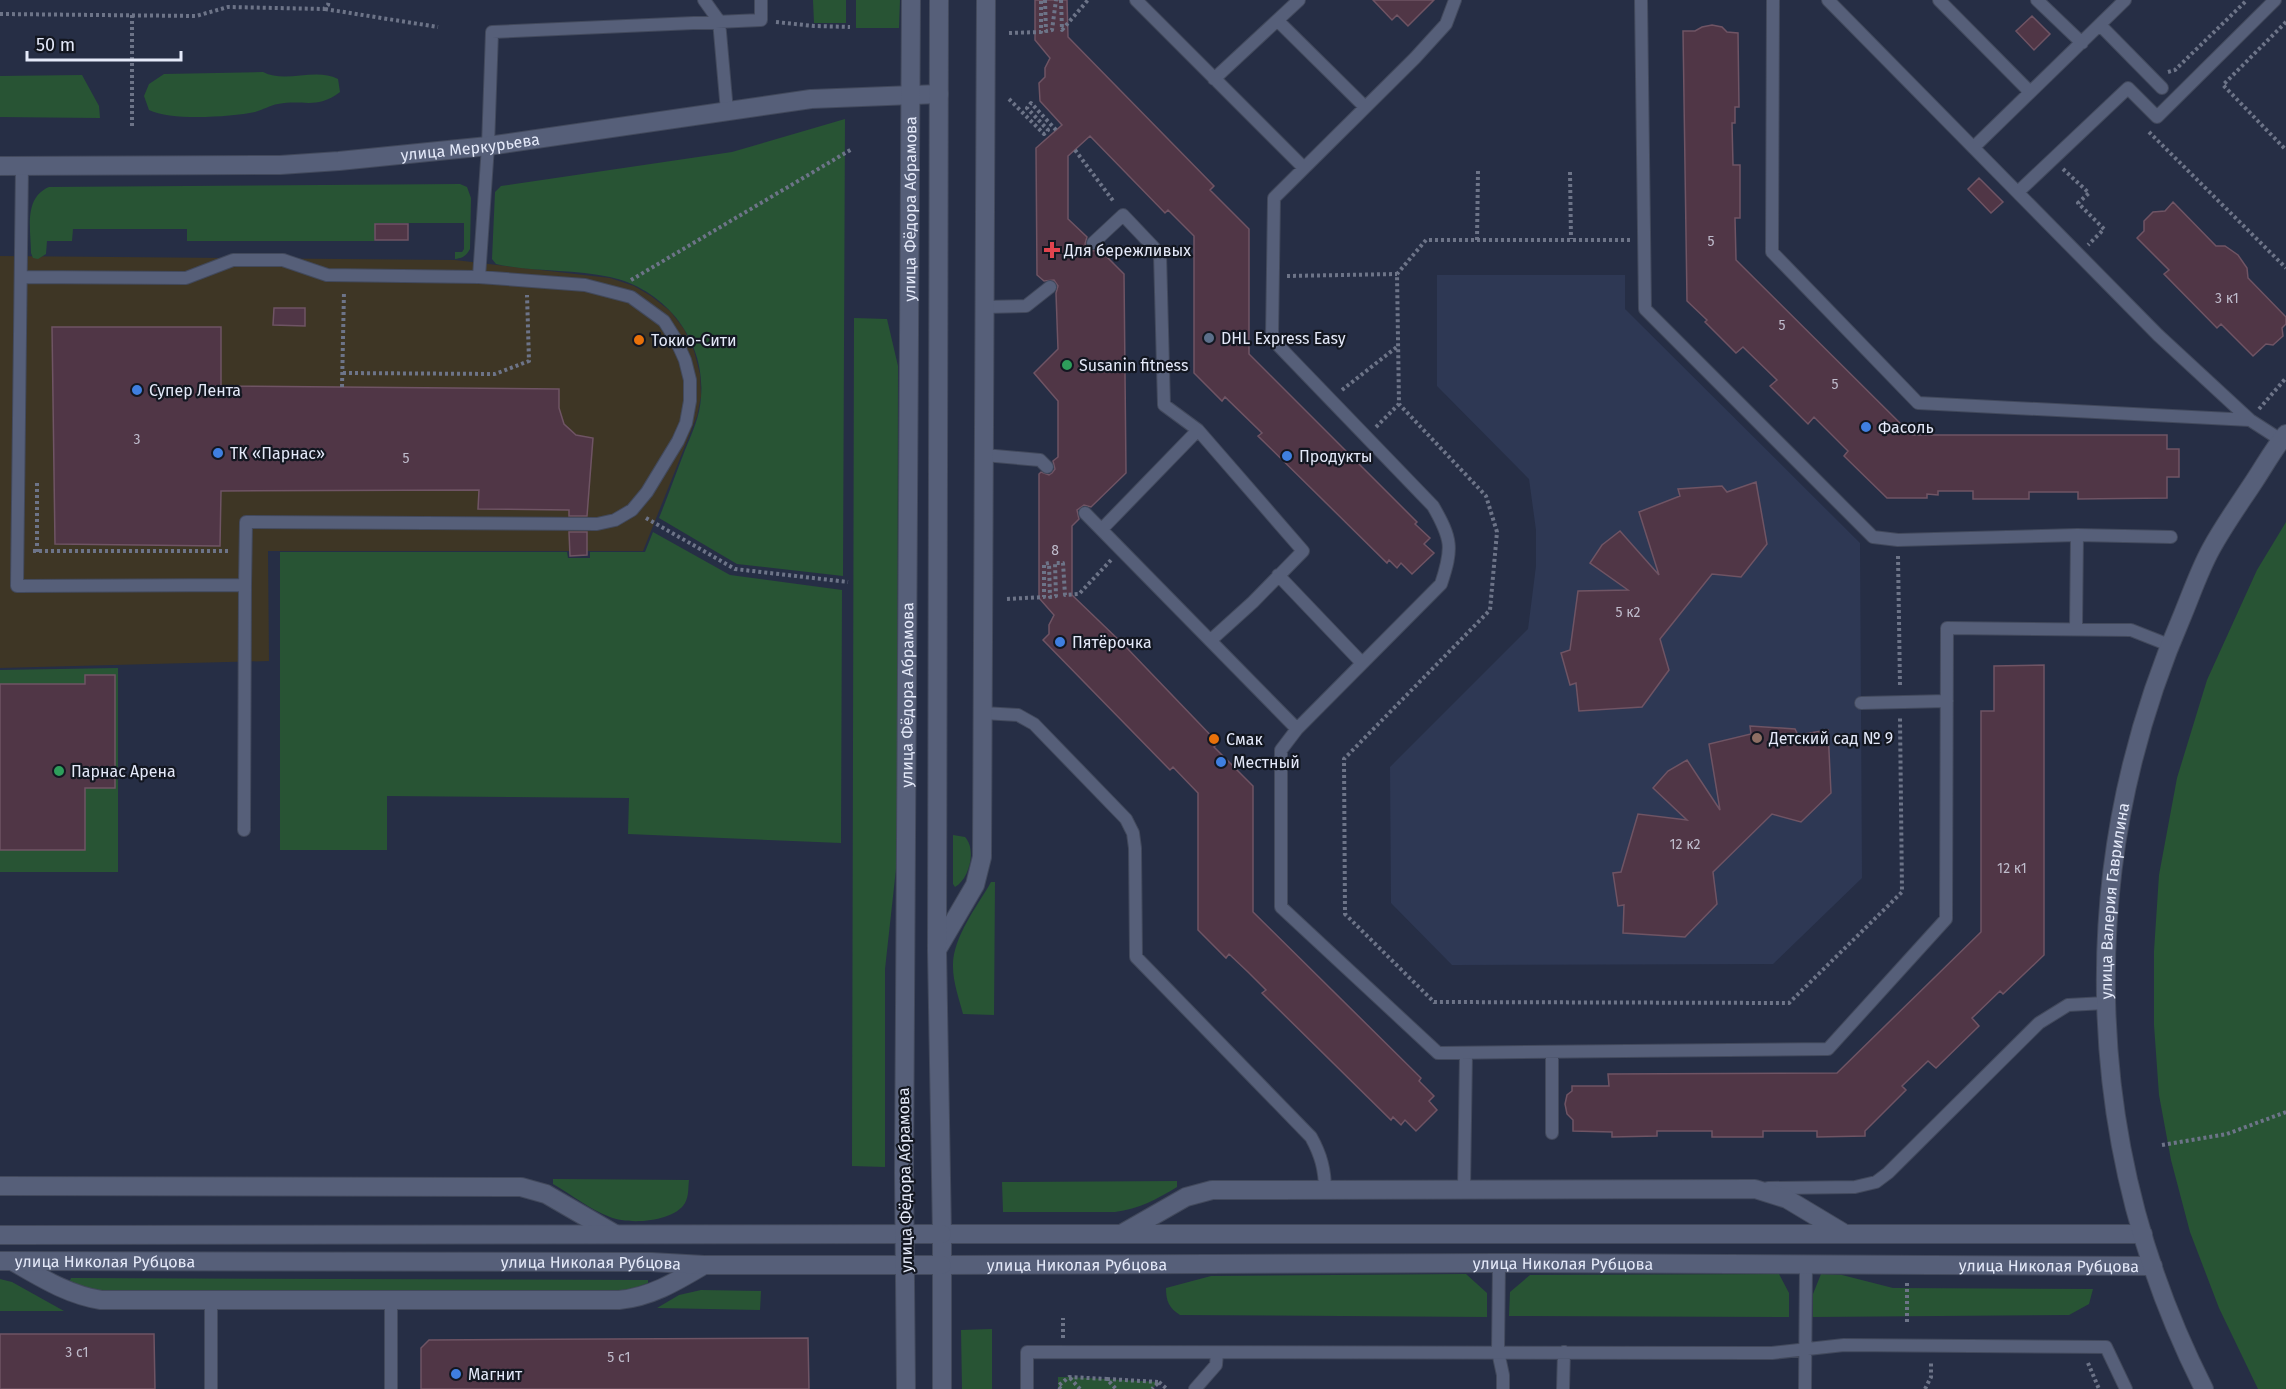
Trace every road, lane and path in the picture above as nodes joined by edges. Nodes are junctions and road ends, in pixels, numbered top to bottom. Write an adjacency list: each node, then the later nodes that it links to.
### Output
1 (329, 0): 22 (path)
2 (704, 0): 26 (lane)
3 (761, 0): 25 (lane)
4 (911, 0): 38 (street, улица Фёдора Абрамова)
5 (939, 0): 39 (street, улица Фёдора Абрамова)
6 (986, 0): 73 (street)
7 (1043, 0): 8 (path); 32 (path)
8 (1056, 0)
9 (1061, 0): 10 (path)
10 (1088, 0)
11 (1136, 0): 35 (lane)
12 (1299, 0): 27 (lane)
13 (1455, 0): 41 (lane)
14 (1641, 0): 62 (lane)
15 (1773, 0): 80 (lane)
16 (1828, 0): 47 (lane)
17 (1939, 0): 37 (lane)
18 (2037, 0): 33 (lane)
19 (2126, 0): 29 (lane)
20 (2247, 0): 34 (path)
21 (2276, 0): 57 (lane)
22 (324, 9): 24 (path); 30 (path)
23 (0, 14): 24 (path)
24 (132, 15): 44 (path)
25 (762, 20): 26 (lane); 31 (path)
26 (719, 21): 42 (lane); 46 (lane)
27 (1278, 21): 35 (lane); 41 (lane)
28 (2286, 22): 50 (path)
29 (2100, 25): 33 (lane); 36 (lane)
30 (438, 27)
31 (850, 27)
32 (1009, 33)
33 (2082, 43): 37 (lane)
34 (2175, 70)
35 (1214, 78): 54 (lane)
36 (2162, 88)
37 (2030, 92): 47 (lane)
38 (910, 94): 39 (street, улица Меркурьева); 42 (street, улица Меркурьева); 122 (street, улица Фёдора Абрамова)
39 (939, 94): 109 (street, улица Фёдора Абрамова)
40 (1009, 99): 45 (path)
41 (1365, 107): 54 (lane)
42 (727, 111): 46 (street, улица Меркурьева)
43 (2142, 125): 64 (path)
44 (132, 128)
45 (1056, 130)
46 (488, 146): 53 (street, улица Меркурьева); 69 (lane)
47 (1974, 147): 57 (lane)
48 (852, 149): 72 (path)
49 (1075, 150): 58 (path)
50 (2286, 150)
51 (2071, 161): 59 (path)
52 (0, 166): 53 (street, улица Меркурьева)
53 (22, 166): 68 (lane)
54 (1304, 168): 67 (lane)
55 (1478, 171): 61 (path)
56 (1570, 172): 60 (path)
57 (2018, 192): 80 (lane)
58 (1123, 215): 63 (lane); 81 (lane)
59 (2104, 229)
60 (1571, 239): 61 (path); 62 (path)
61 (1477, 240): 65 (path)
62 (1644, 240): 91 (lane)
63 (1093, 243)
64 (2286, 268)
65 (1397, 274): 67 (path); 74 (path)
66 (345, 275): 68 (lane); 69 (lane); 75 (path)
67 (1273, 276): 78 (lane)
68 (22, 277): 93 (lane)
69 (479, 277): 70 (lane)
70 (527, 280): 72 (lane); 75 (path)
71 (1050, 286): 73 (lane)
72 (612, 291): 86 (lane)
73 (984, 307): 84 (street)
74 (1398, 346): 78 (path); 79 (path)
75 (343, 373): 77 (path)
76 (2286, 378): 80 (path)
77 (342, 387)
78 (1330, 399): 82 (lane)
79 (1399, 404): 82 (path); 104 (path)
80 (2250, 420): 83 (lane)
81 (1198, 430): 88 (lane); 95 (lane)
82 (1366, 436): 102 (lane)
83 (2283, 437): 101 (street, улица Валерия Гаврилина)
84 (984, 454): 85 (lane); 106 (street)
85 (1047, 466)
86 (632, 510): 94 (lane); 96 (path)
87 (1085, 513): 88 (lane)
88 (1102, 529): 92 (lane)
89 (2077, 535): 90 (lane); 91 (lane); 99 (lane)
90 (2171, 537)
91 (1898, 540): 104 (path)
92 (1122, 548): 98 (path); 100 (lane)
93 (17, 551): 94 (path); 97 (lane)
94 (246, 551): 97 (lane)
95 (1278, 575): 100 (lane); 102 (lane)
96 (848, 582)
97 (245, 585): 108 (lane)
98 (1007, 599)
99 (2076, 628): 101 (lane); 103 (lane)
100 (1211, 640): 107 (lane)
101 (2169, 645): 110 (street, улица Валерия Гаврилина)
102 (1362, 663): 107 (lane)
103 (1947, 701): 104 (lane); 111 (lane)
104 (1900, 702): 105 (lane)
105 (1861, 703)
106 (983, 713): 109 (street); 118 (lane)
107 (1297, 729): 112 (lane)
108 (244, 830)
109 (938, 950): 123 (street, улица Фёдора Абрамова)
110 (2105, 1003): 117 (lane); 125 (street, улица Валерия Гаврилина)
111 (1552, 1052): 112 (lane); 114 (lane)
112 (1466, 1053): 119 (lane)
113 (2286, 1112): 115 (path)
114 (1552, 1133)
115 (2162, 1145)
116 (0, 1186): 121 (street)
117 (1755, 1189): 119 (street); 120 (street)
118 (1325, 1190): 119 (street); 124 (street)
119 (1464, 1190)
120 (1844, 1233): 124 (street, улица Николая Рубцова); 125 (street, улица Николая Рубцова)
121 (615, 1234): 122 (street, улица Николая Рубцова); 126 (street, улица Николая Рубцова)
122 (905, 1234): 123 (street, улица Николая Рубцова); 130 (street, улица Фёдора Абрамова)
123 (942, 1234): 124 (street, улица Николая Рубцова); 132 (street, улица Фёдора Абрамова)
124 (1120, 1234)
125 (2143, 1234): 133 (street, улица Валерия Гаврилина)
126 (0, 1235)
127 (6, 1261): 129 (street, улица Николая Рубцова); 135 (street)
128 (1499, 1263): 131 (street, улица Николая Рубцова); 132 (street, улица Николая Рубцова); 139 (lane)
129 (704, 1265): 130 (street, улица Николая Рубцова); 136 (street)
130 (906, 1265): 132 (street, улица Николая Рубцова); 149 (street, улица Фёдора Абрамова)
131 (1806, 1265): 133 (street, улица Николая Рубцова); 138 (lane)
132 (942, 1266): 150 (street, улица Фёдора Абрамова)
133 (2153, 1266): 162 (street, улица Валерия Гаврилина)
134 (1906, 1283): 137 (path)
135 (211, 1299): 136 (street); 147 (lane)
136 (391, 1299): 148 (lane)
137 (1907, 1323)
138 (1805, 1349): 140 (lane); 159 (lane); 161 (lane)
139 (1498, 1352): 140 (lane); 141 (lane); 157 (lane)
140 (1564, 1352): 158 (lane)
141 (1217, 1353): 151 (lane); 156 (lane)
142 (1931, 1358): 160 (path)
143 (1069, 1377): 144 (path); 146 (path); 152 (path)
144 (1107, 1379): 145 (path); 153 (path)
145 (1159, 1382): 154 (path); 155 (path)
146 (1059, 1388)
147 (211, 1389)
148 (391, 1389)
149 (906, 1389)
150 (942, 1389)
151 (1028, 1389)
152 (1080, 1389)
153 (1115, 1389)
154 (1152, 1389)
155 (1167, 1389)
156 (1195, 1389)
157 (1503, 1389)
158 (1563, 1389)
159 (1805, 1389)
160 (1925, 1389)
161 (2126, 1389)
162 (2204, 1389)

